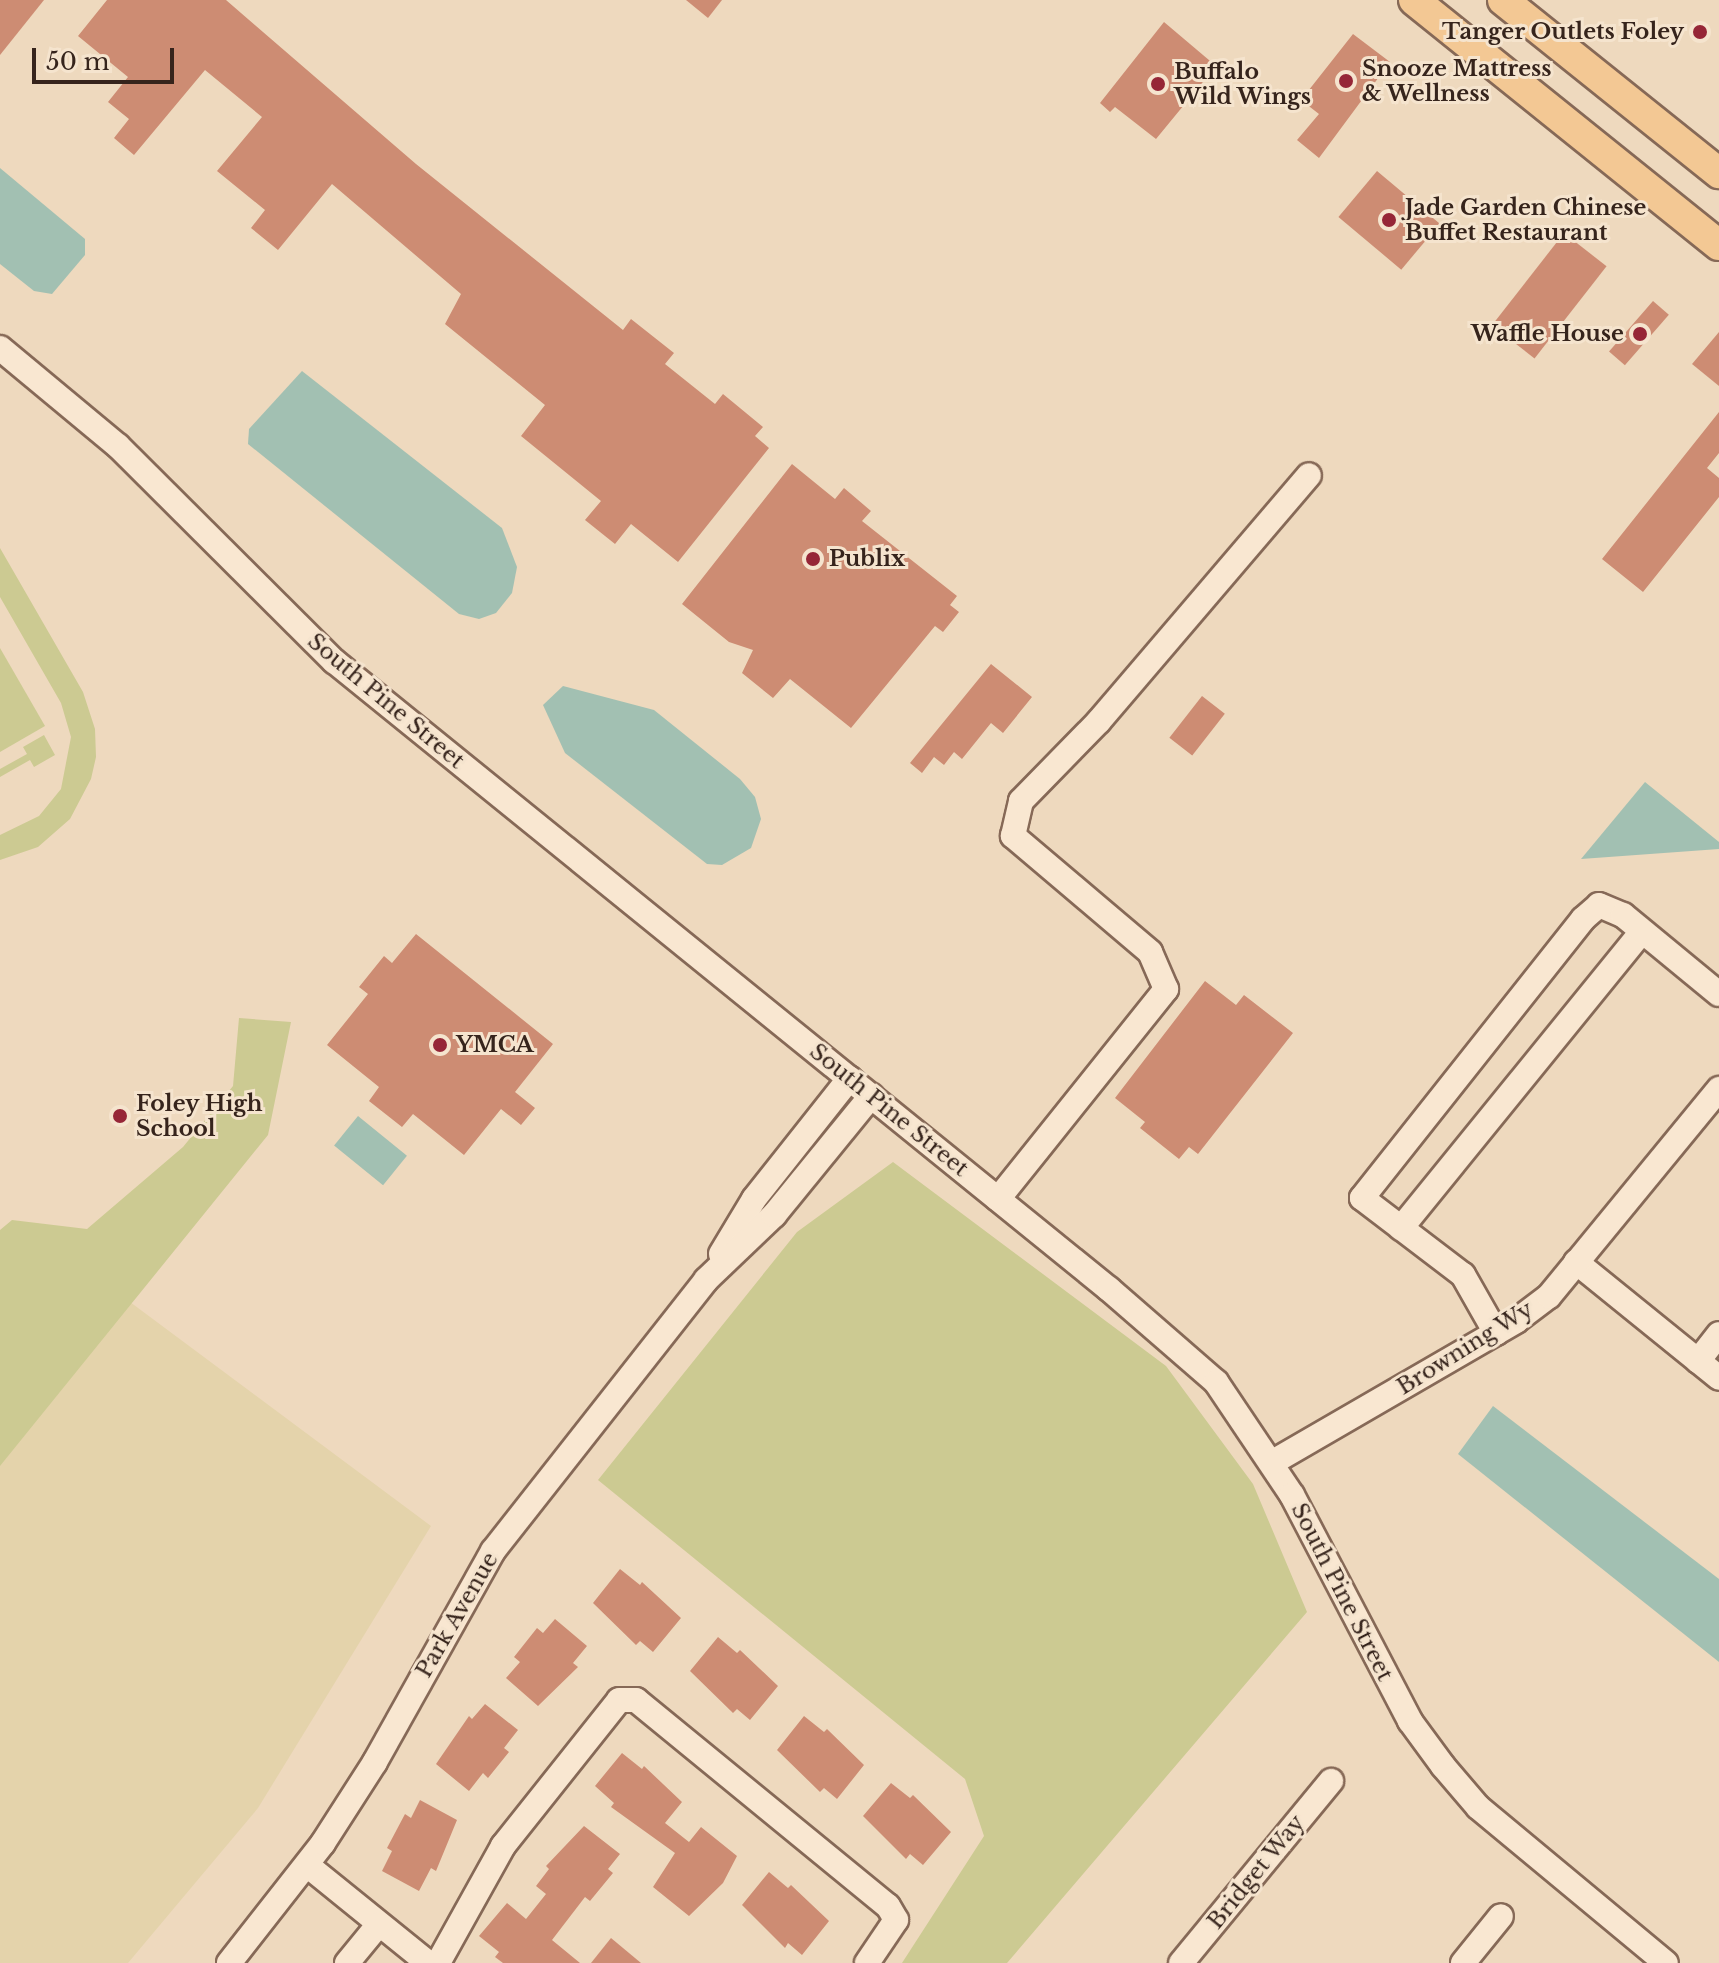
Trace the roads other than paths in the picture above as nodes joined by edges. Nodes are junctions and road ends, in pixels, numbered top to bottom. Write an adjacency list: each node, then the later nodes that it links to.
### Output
1 (1414, 0): 4 (main road)
2 (1503, 0): 3 (main road)
3 (1719, 173)
4 (1719, 245)
5 (0, 348): 9 (street, South Pine Street)
6 (1309, 475): 12 (street)
7 (1642, 931): 8 (street); 13 (street); 13 (street)
8 (1719, 994)
9 (850, 1078): 11 (street, South Pine Street); 15 (street, Park Avenue)
10 (1719, 1089): 14 (street, Browning Wy)
11 (871, 1096): 12 (street, South Pine Street); 15 (street, Park Avenue)
12 (998, 1199): 20 (street, South Pine Street)
13 (1401, 1228): 16 (street)
14 (1576, 1262): 16 (street, Browning Wy); 18 (street)
15 (706, 1280): 22 (street, Park Avenue)
16 (1496, 1333): 20 (street, Browning Wy)
17 (1719, 1334): 18 (street)
18 (1698, 1361): 19 (street)
19 (1719, 1378)
20 (1273, 1462): 32 (street, South Pine Street)
21 (1331, 1781): 30 (street, Bridget Way)
22 (307, 1865): 24 (street); 25 (street, Park Avenue)
23 (1501, 1916): 31 (street)
24 (379, 1924): 26 (street); 27 (street)
25 (229, 1963)
26 (347, 1963)
27 (428, 1963)
28 (438, 1963): 29 (street)
29 (867, 1963)
30 (1181, 1963)
31 (1463, 1963)
32 (1666, 1963)

